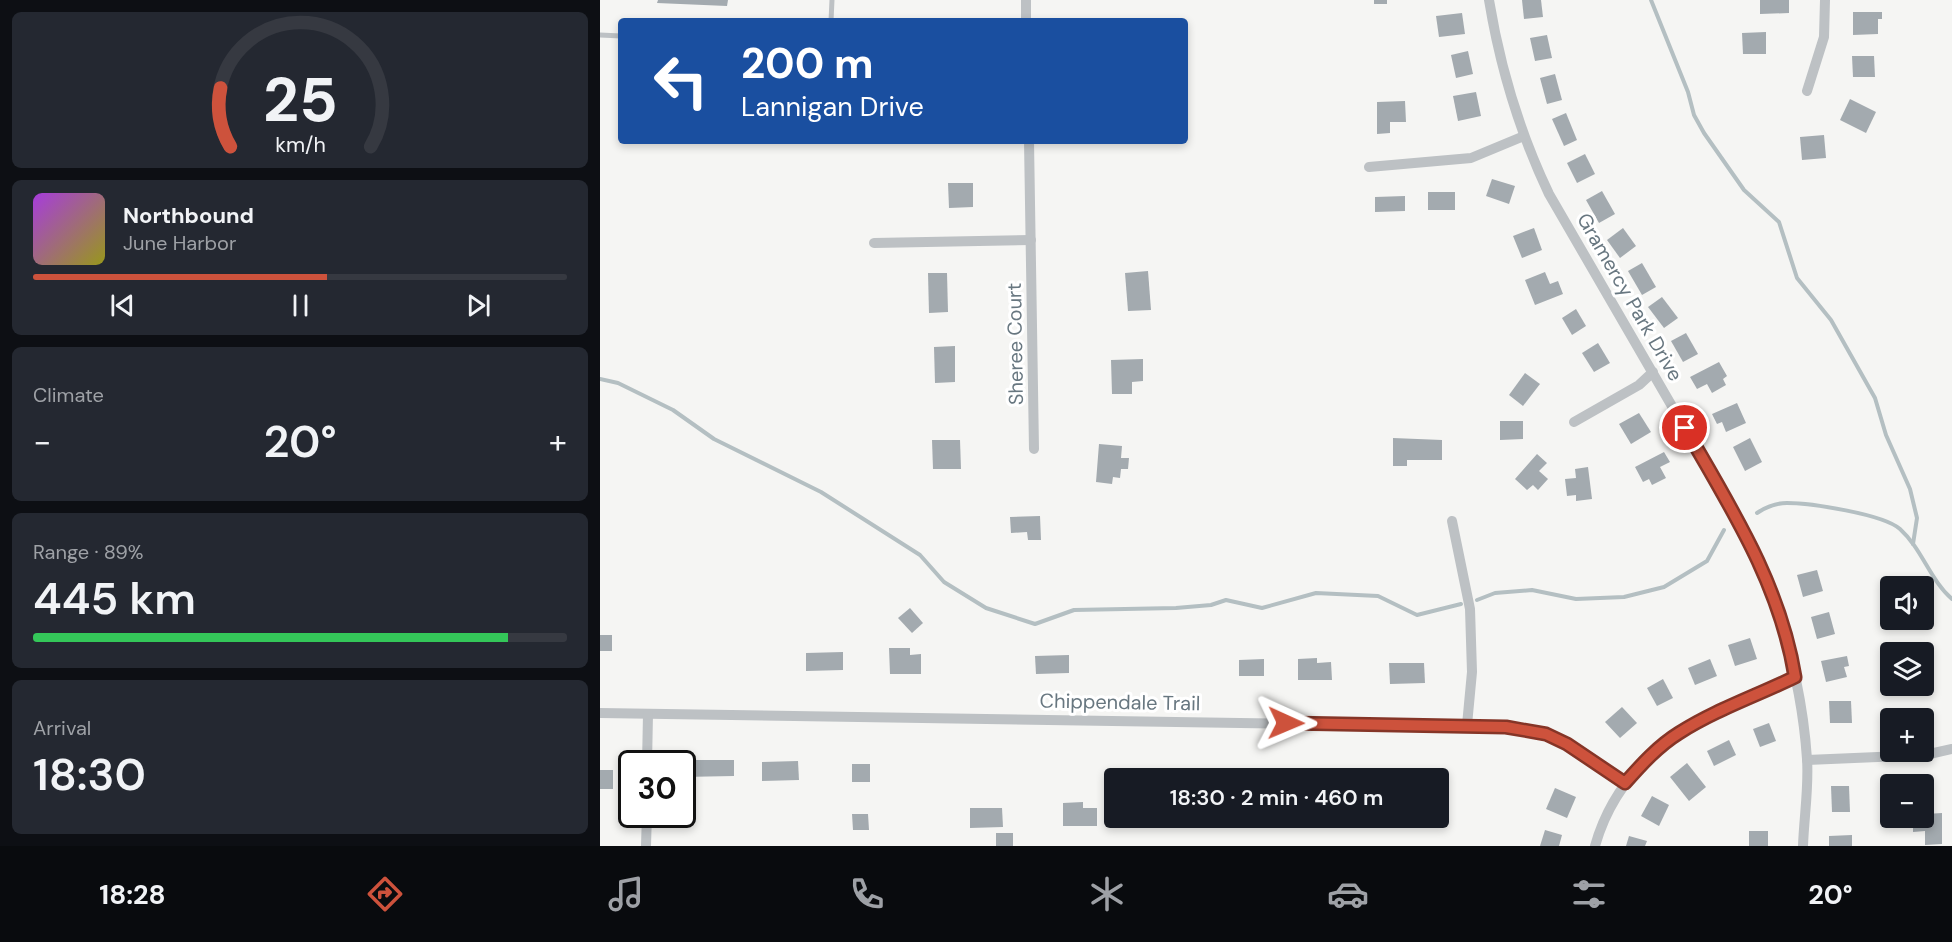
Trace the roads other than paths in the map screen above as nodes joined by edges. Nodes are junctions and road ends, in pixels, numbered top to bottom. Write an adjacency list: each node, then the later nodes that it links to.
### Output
1 (832, 0): 5 (lane)
2 (1026, 0): 6 (street)
3 (1489, 0): 10 (street, Gramercy Park Drive)
4 (1825, 0): 9 (street)
5 (831, 18)
6 (1026, 18)
7 (600, 35): 8 (lane)
8 (618, 36)
9 (1807, 91)
10 (1524, 136): 12 (street); 15 (street, Gramercy Park Drive)
11 (1029, 144): 13 (street, Sheree Court)
12 (1369, 167)
13 (1031, 240): 14 (street); 17 (street, Sheree Court)
14 (874, 243)
15 (1653, 372): 16 (street); 19 (street, Gramercy Park Drive)
16 (1574, 422)
17 (1034, 449)
18 (1452, 521): 22 (street)
19 (1795, 677): 25 (street, Gramercy Park Drive); 26 (street)
20 (600, 713): 21 (street, Chippendale Trail)
21 (648, 714): 22 (street, Chippendale Trail); 24 (street)
22 (1467, 725): 26 (street, Chippendale Trail)
23 (1952, 749): 25 (street)
24 (647, 750)
25 (1807, 760): 30 (street, Gramercy Park Drive)
26 (1625, 783): 29 (street)
27 (647, 828): 28 (street)
28 (646, 846)
29 (1595, 846)
30 (1803, 846)

